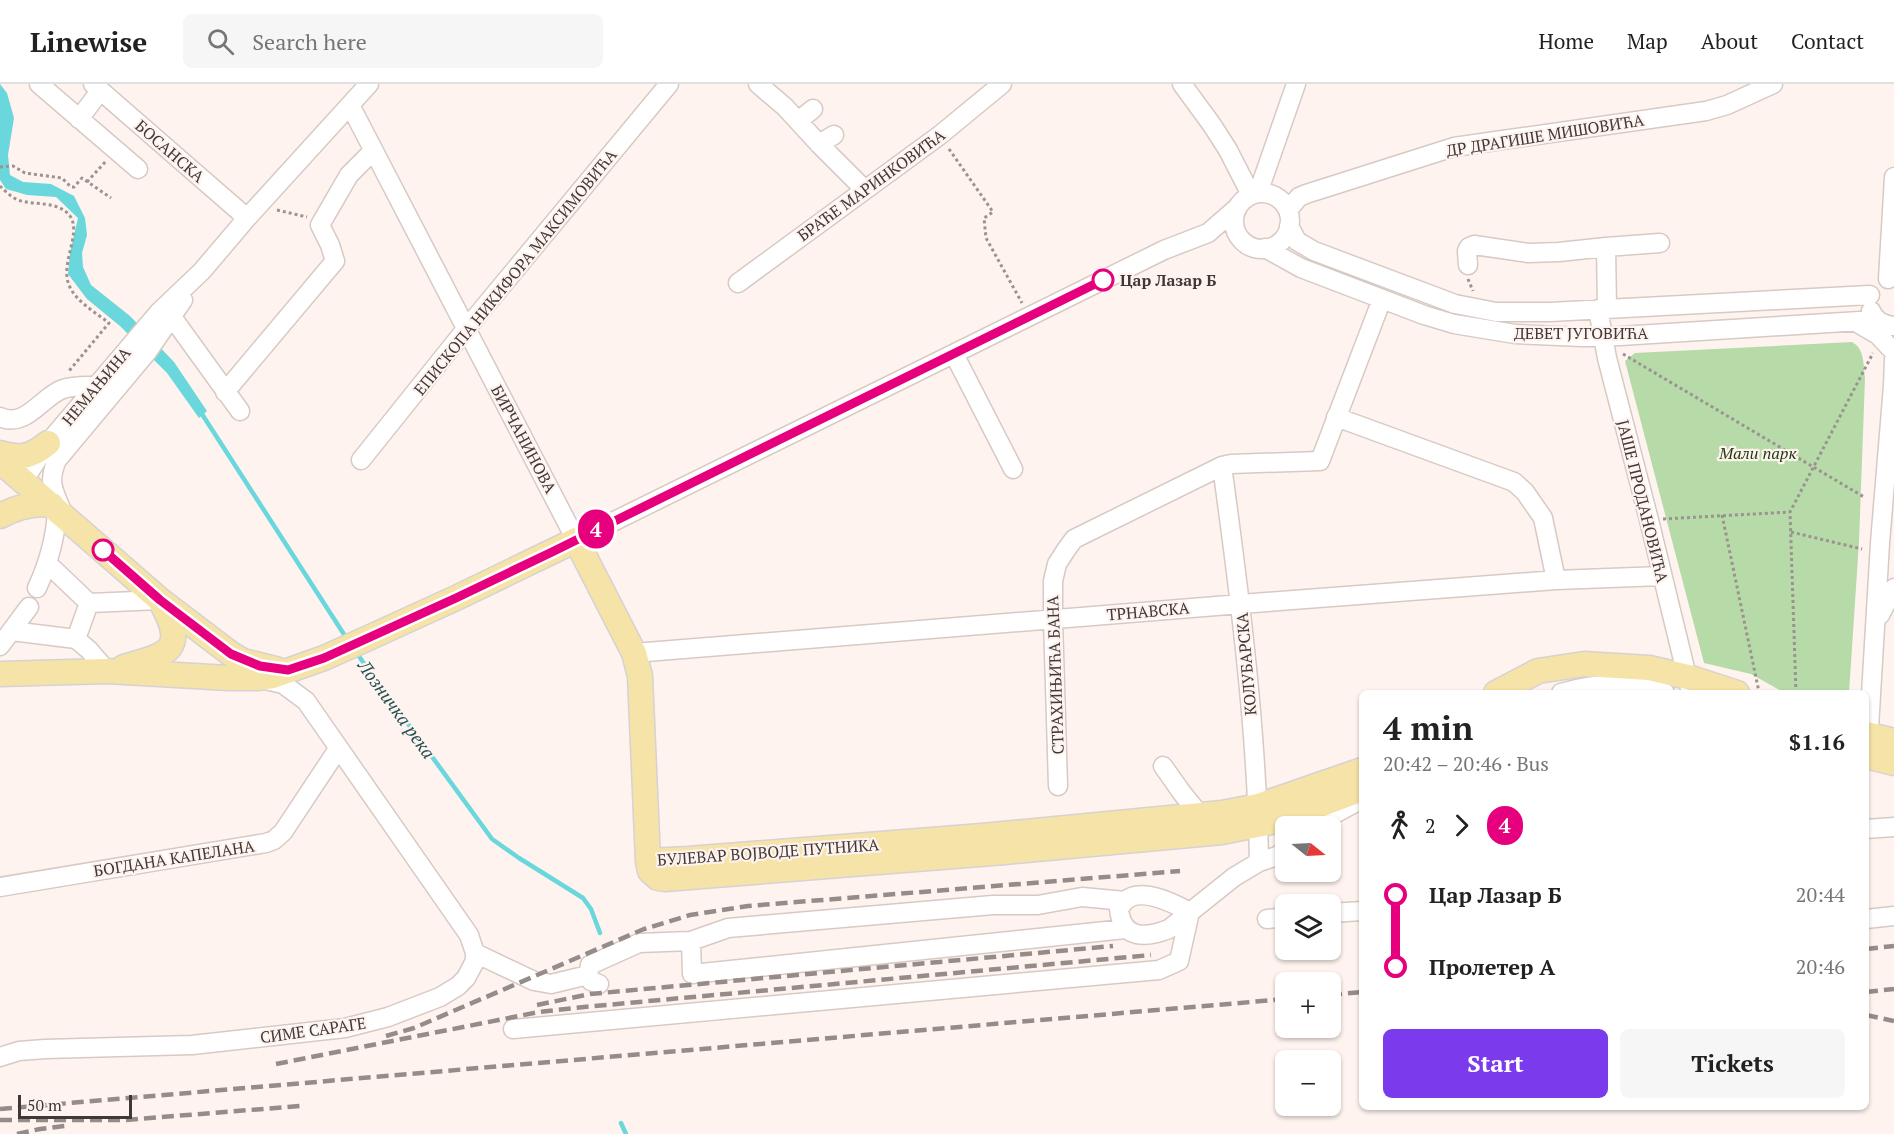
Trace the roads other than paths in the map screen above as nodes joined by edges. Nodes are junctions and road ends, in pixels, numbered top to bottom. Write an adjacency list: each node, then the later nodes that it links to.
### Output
1 (39, 84): 12 (street)
2 (369, 84): 10 (street, НЕМАЊИНА)
3 (669, 84): 38 (street, ЕПИСКОПА НИКИФОРА МАКСИМОВИЋА)
4 (758, 84): 13 (street)
5 (1002, 84): 17 (street, БРАЋЕ МАРИНКОВИЋА)
6 (1182, 84): 18 (street)
7 (1296, 84): 18 (street)
8 (1773, 84): 20 (street, ДР ДРАГИШЕ МИШОВИЋА)
9 (97, 87): 12 (street); 19 (street, БОСАНСКА)
10 (350, 105): 14 (street, БИРЧАНИНОВА); 19 (street, НЕМАЊИНА)
11 (813, 109): 13 (street)
12 (79, 119): 15 (street)
13 (798, 121): 17 (street)
14 (373, 151): 38 (street, БИРЧАНИНОВА); 45 (street)
15 (138, 169)
16 (1894, 177): 22 (street)
17 (865, 190): 30 (street, БРАЋЕ МАРИНКОВИЋА)
18 (1249, 198): 20 (street); 21 (street); 23 (street)
19 (247, 218): 28 (street, НЕМАЊИНА)
20 (1289, 218): 26 (street); 33 (street, ДЕВЕТ ЈУГОВИЋА)
21 (1208, 233): 23 (street); 41 (street)
22 (1892, 235): 29 (street)
23 (1242, 239): 26 (street)
24 (1660, 243): 25 (street)
25 (1606, 247): 27 (street); 33 (street, ЈАШЕ ПРОДАНОВИЋА)
26 (1265, 248): 32 (street, ДЕВЕТ ЈУГОВИЋА)
27 (1468, 266)
28 (202, 271): 34 (street, НЕМАЊИНА); 44 (street, НЕМАЊИНА)
29 (1891, 279): 31 (street)
30 (738, 283)
31 (1870, 295): 33 (street, ДЕВЕТ ЈУГОВИЋА); 35 (street)
32 (1382, 299): 39 (street, ДЕВЕТ ЈУГОВИЋА); 48 (street, СТРАХИЊИЋА БАНА)
33 (1603, 308): 39 (street, ЈАШЕ ПРОДАНОВИЋА)
34 (172, 317): 45 (street); 57 (street, НЕМАЊИНА)
35 (1876, 320): 36 (street, ДЕВЕТ ЈУГОВИЋА); 37 (street)
36 (1849, 321): 39 (street, ДЕВЕТ ЈУГОВИЋА); 40 (street)
37 (1894, 326)
38 (466, 329): 51 (street, ЕПИСКОПА НИКИФОРА МАКСИМОВИЋА); 61 (street, БИРЧАНИНОВА)
39 (1602, 336): 63 (street, ЈАШЕ ПРОДАНОВИЋА)
40 (1894, 352)
41 (954, 354): 54 (street); 61 (street)
42 (1894, 358): 43 (street)
43 (1894, 380): 59 (street)
44 (97, 386): 47 (street); 49 (street, НЕМАЊИНА)
45 (225, 392): 46 (street)
46 (240, 411)
47 (0, 417)
48 (1336, 417): 53 (street, СТРАХИЊИЋА БАНА); 64 (street)
49 (48, 443): 50 (main road); 55 (street, НЕМАЊИНА)
50 (0, 453)
51 (361, 460)
52 (0, 461): 55 (main road)
53 (1222, 466): 69 (street, КОЛУБАРСКА); 71 (street, СТРАХИЊИЋА БАНА)
54 (1013, 469)
55 (24, 480): 56 (main road, НЕМАЊИНА); 57 (main road)
56 (0, 510)
57 (58, 511): 58 (main road); 62 (street); 67 (main road)
58 (0, 516)
59 (1882, 517): 60 (street); 72 (street)
60 (1894, 534)
61 (576, 540): 76 (main road, БИРЧАНИНОВА); 77 (main road)
62 (48, 564): 65 (street); 68 (street)
63 (1662, 576): 64 (street, ТРНАВСКА); 81 (street, ЈАШЕ ПРОДАНОВИЋА)
64 (1556, 580): 69 (street, ТРНАВСКА)
65 (37, 588)
66 (1894, 588): 72 (street)
67 (160, 600): 68 (street); 77 (main road); 78 (main road)
68 (89, 603): 74 (street)
69 (1241, 604): 71 (street, ТРНАВСКА); 100 (street, КОЛУБАРСКА)
70 (28, 607): 73 (street)
71 (1053, 619): 76 (street, ТРНАВСКА); 96 (street, СТРАХИЊИЋА БАНА)
72 (1875, 629): 88 (street)
73 (12, 631): 74 (street); 75 (street)
74 (76, 639): 78 (street)
75 (0, 646)
76 (634, 653): 105 (main road, БИРЧАНИНОВА)
77 (294, 668): 80 (main road); 87 (street)
78 (109, 671): 79 (main road); 80 (main road)
79 (0, 674)
80 (259, 678): 87 (street)
81 (1689, 688): 82 (main road); 83 (main road); 86 (main road)
82 (1502, 690)
83 (1535, 690)
84 (1576, 690): 85 (street)
85 (1658, 690)
86 (1718, 690)
87 (306, 701): 92 (street)
88 (1869, 716)
89 (1894, 741): 90 (main road)
90 (1869, 745)
91 (1869, 746): 93 (main road)
92 (338, 749): 107 (street, БОГДАНА КАПЕЛАНА); 118 (street)
93 (1894, 763)
94 (1163, 766): 99 (street)
95 (1359, 771): 100 (main road, БУЛЕВАР ВОЈВОДЕ ПУТНИКА)
96 (1058, 786)
97 (1359, 790): 100 (main road, БУЛЕВАР ВОЈВОДЕ ПУТНИКА)
98 (1359, 801): 101 (street)
99 (1200, 815): 100 (main road, БУЛЕВАР ВОЈВОДЕ ПУТНИКА); 105 (main road, БУЛЕВАР ВОЈВОДЕ ПУТНИКА)
100 (1258, 816): 105 (main road, БУЛЕВАР ВОЈВОДЕ ПУТНИКА); 106 (street, КОЛУБАРСКА)
101 (1331, 816)
102 (1894, 827): 103 (street)
103 (1869, 829)
104 (1275, 857): 106 (street)
105 (648, 861)
106 (1259, 862): 111 (street)
107 (0, 887)
108 (1125, 901): 109 (street); 111 (street); 115 (street)
109 (1038, 905): 116 (street); 117 (street)
110 (1359, 911): 112 (street)
111 (1190, 912): 115 (street); 119 (street)
112 (1341, 912)
113 (1894, 916): 114 (street)
114 (1869, 919)
115 (1125, 929): 116 (street)
116 (1038, 938): 117 (street)
117 (691, 941): 118 (street)
118 (475, 953): 120 (street, СИМЕ САРАГЕ)
119 (513, 1029)
120 (0, 1056)

